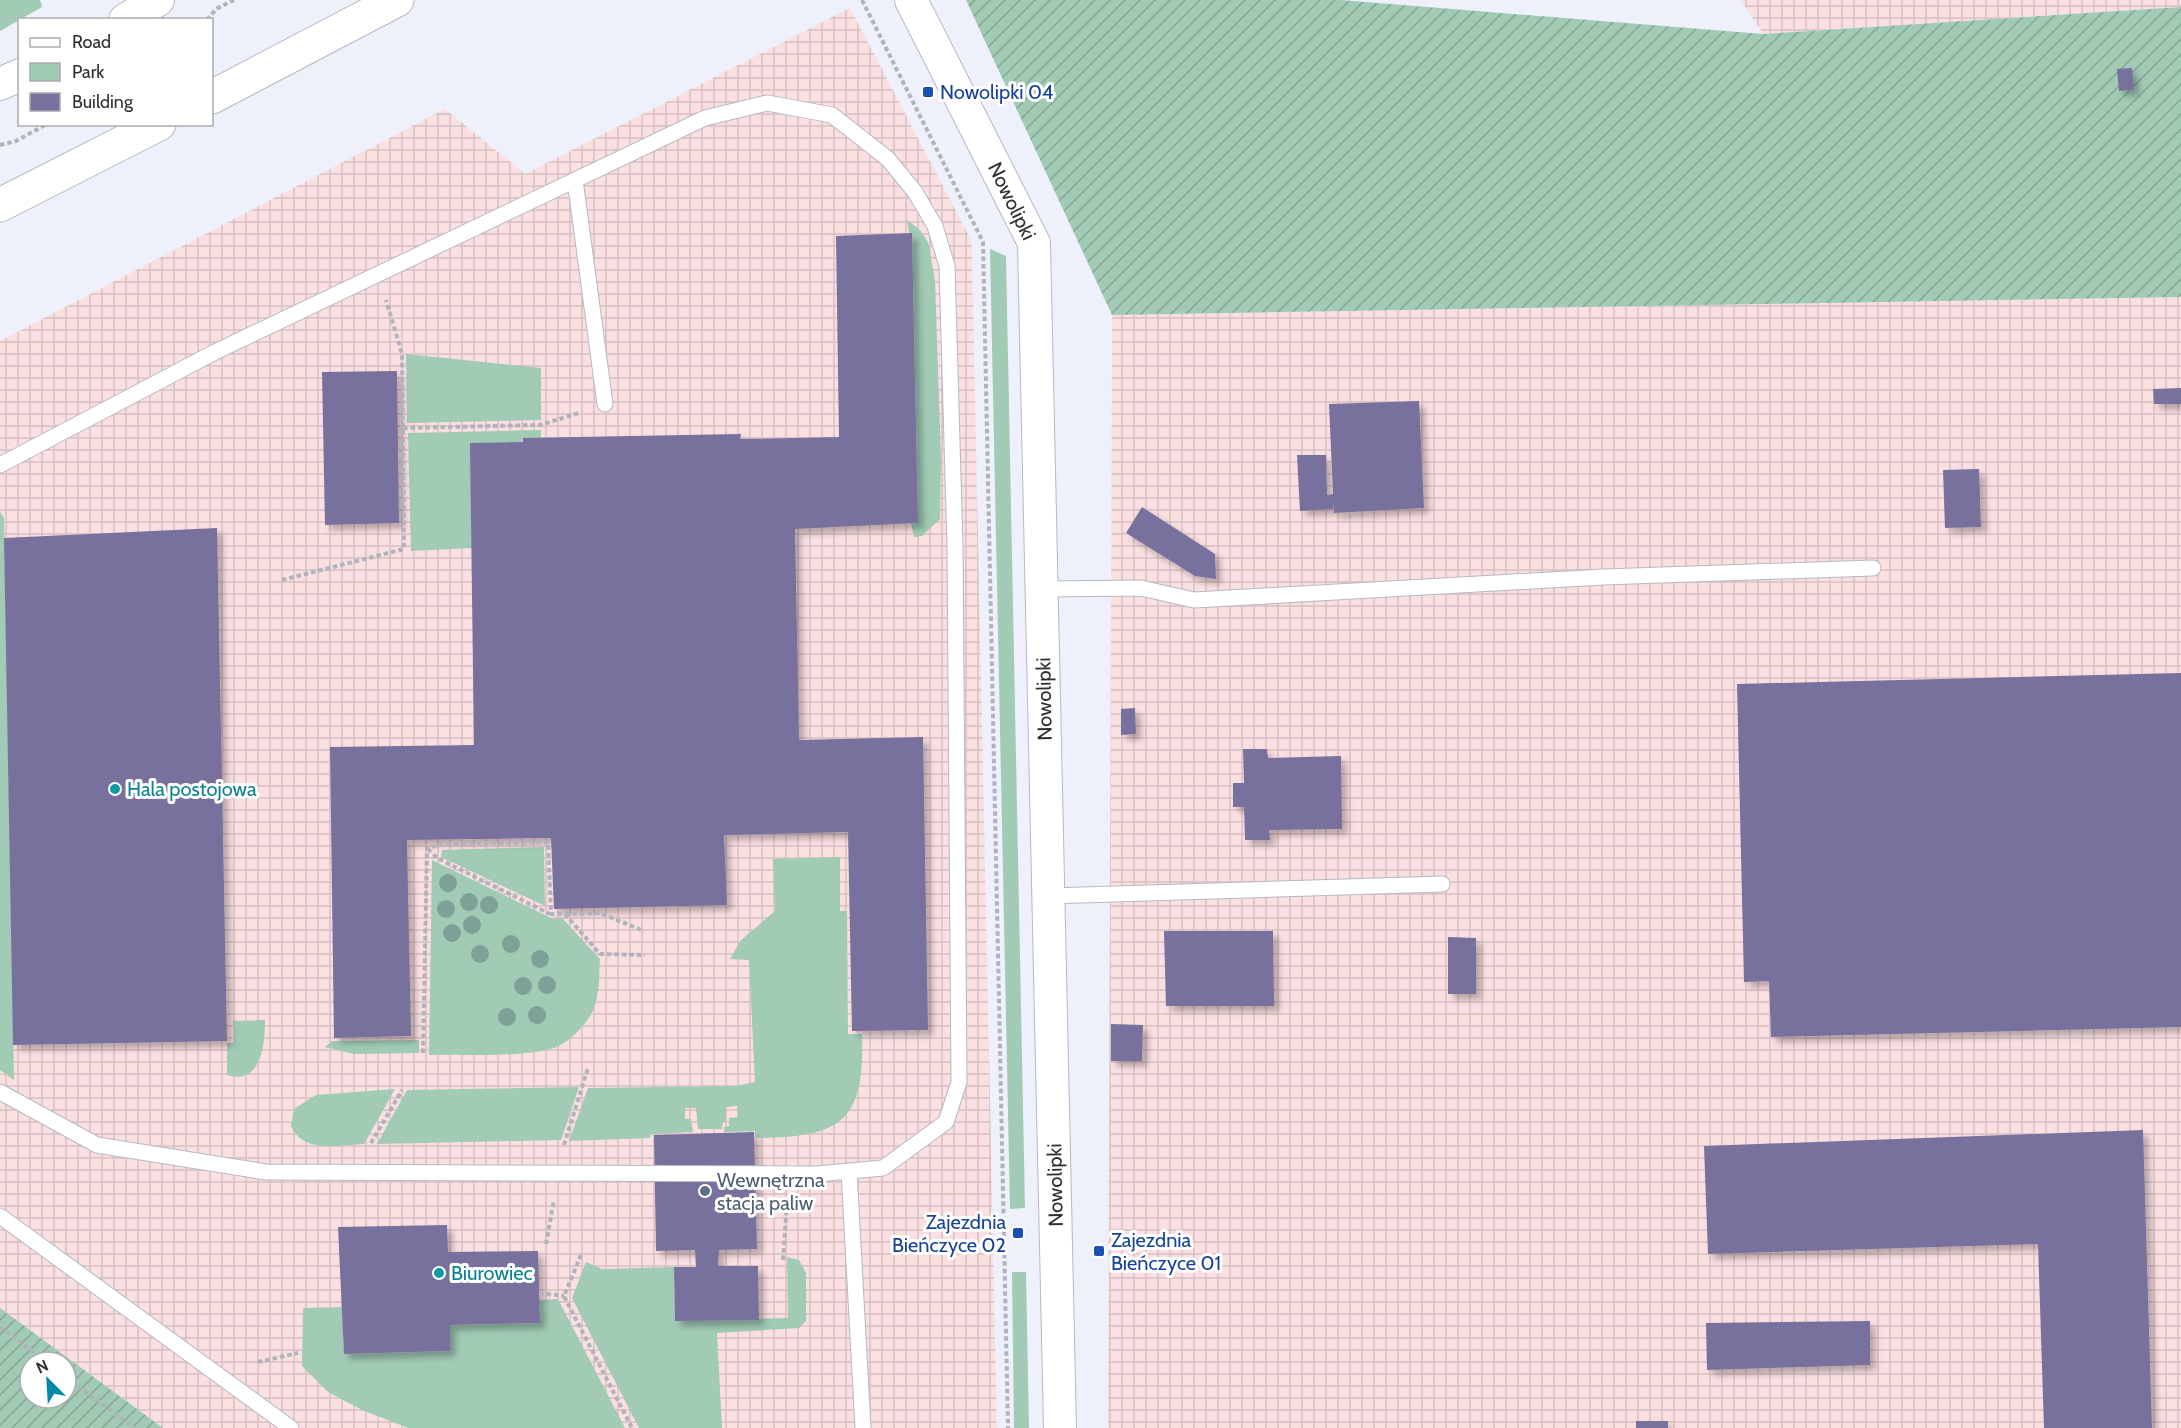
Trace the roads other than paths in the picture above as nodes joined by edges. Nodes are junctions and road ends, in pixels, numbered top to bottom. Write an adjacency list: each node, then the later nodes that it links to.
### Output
1 (158, 0): 4 (street)
2 (397, 0): 7 (main road)
3 (911, 0): 14 (street, Nowolipki)
4 (128, 18)
5 (18, 76): 6 (street)
6 (0, 84)
7 (213, 96)
8 (155, 126): 10 (main road)
9 (575, 180): 11 (lane); 12 (lane); 18 (lane)
10 (0, 205)
11 (605, 404)
12 (0, 465)
13 (1873, 568): 14 (lane)
14 (1042, 589): 16 (street, Nowolipki)
15 (1442, 884): 16 (lane)
16 (1048, 896): 22 (street, Nowolipki)
17 (0, 1092): 18 (lane)
18 (849, 1171): 21 (lane)
19 (0, 1216): 20 (lane)
20 (291, 1428)
21 (863, 1428)
22 (1060, 1428)

